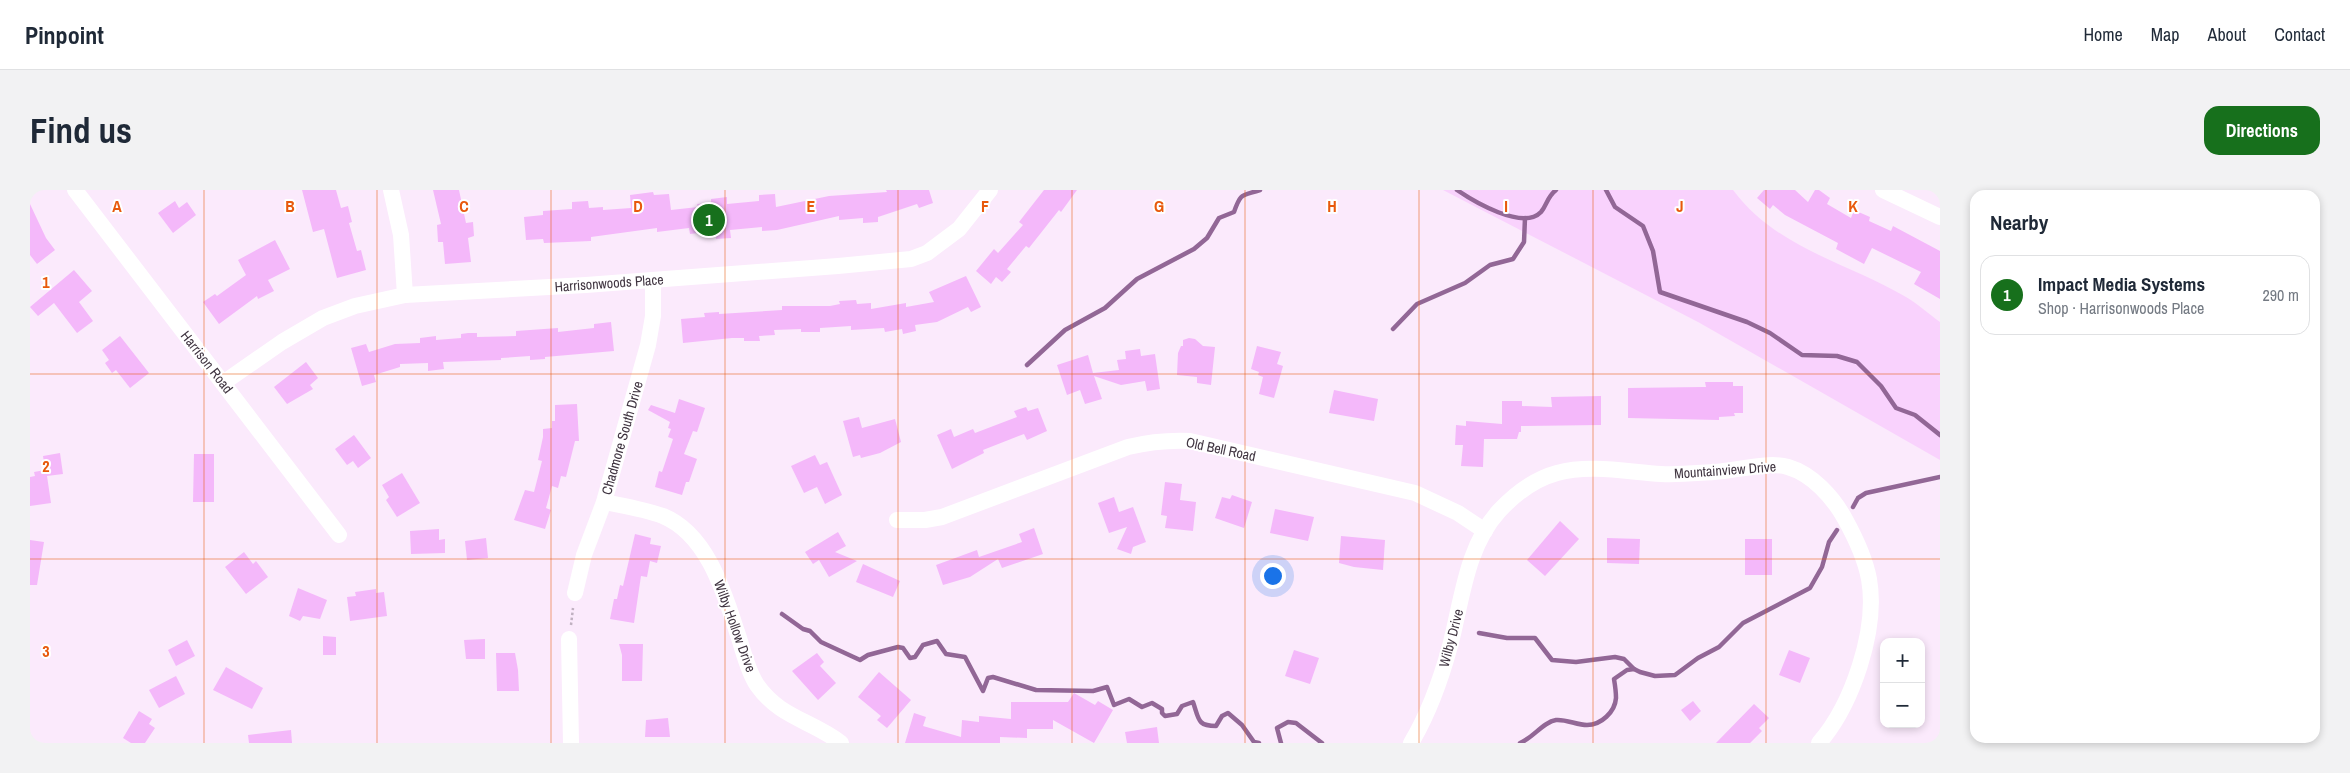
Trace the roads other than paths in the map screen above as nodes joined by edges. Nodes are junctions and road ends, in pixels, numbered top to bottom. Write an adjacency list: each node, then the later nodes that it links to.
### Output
1 (75, 190): 8 (street, Harrison Road)
2 (391, 190): 7 (street)
3 (990, 190): 6 (street, Harrisonwoods Place)
4 (1883, 190): 5 (street)
5 (1940, 217)
6 (652, 280): 7 (street, Harrisonwoods Place); 9 (street, Chadmore South Drive)
7 (405, 295): 8 (street, Harrisonwoods Place)
8 (223, 383): 12 (street, Harrison Road)
9 (604, 502): 13 (street, Chadmore South Drive); 16 (street, Wilby Hollow Drive)
10 (898, 520): 11 (street, Old Bell Road)
11 (1485, 531): 17 (street, Wilby Drive); 18 (street, Mountainview Drive)
12 (338, 534)
13 (575, 593)
14 (569, 639): 15 (street)
15 (571, 743)
16 (841, 743)
17 (1411, 743)
18 (1819, 743)

